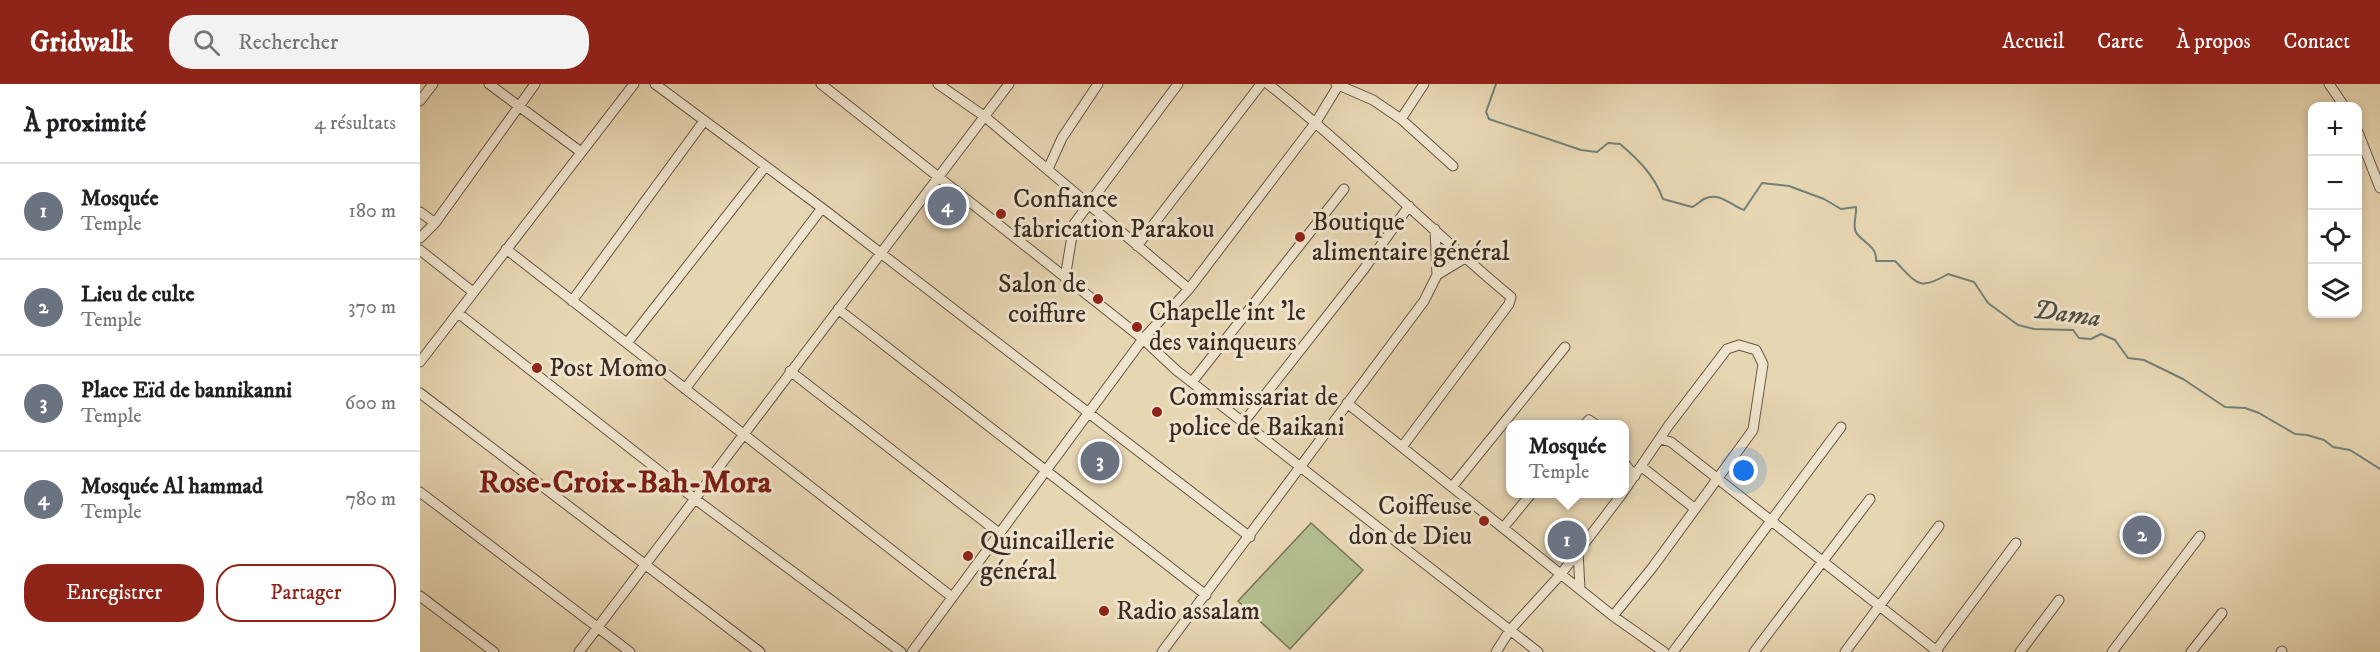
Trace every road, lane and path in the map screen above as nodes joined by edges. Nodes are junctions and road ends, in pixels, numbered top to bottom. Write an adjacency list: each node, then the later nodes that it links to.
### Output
1 (433, 84): 16 (street)
2 (489, 84): 18 (street)
3 (535, 84): 18 (street)
4 (634, 84): 24 (street)
5 (655, 84): 21 (street)
6 (821, 84): 28 (street)
7 (938, 84): 19 (street)
8 (1009, 84): 19 (street)
9 (1098, 84): 27 (street)
10 (1178, 84): 31 (street)
11 (1261, 84): 38 (street)
12 (1268, 84): 22 (street)
13 (1424, 84): 20 (street)
14 (2329, 84): 17 (street)
15 (1337, 85): 20 (street); 22 (street)
16 (420, 100)
17 (2341, 102)
18 (519, 106): 24 (street); 35 (street)
19 (984, 116): 27 (street); 28 (street)
20 (1401, 119): 25 (street)
21 (704, 121): 26 (street); 47 (street)
22 (1316, 122): 32 (street); 45 (street)
23 (2362, 142): 29 (street)
24 (581, 152): 39 (street)
25 (1453, 166)
26 (765, 167): 33 (street); 51 (street)
27 (1048, 169): 31 (street)
28 (937, 177): 41 (street); 44 (street)
29 (2380, 188)
30 (1344, 189): 55 (street)
31 (1089, 205): 38 (street); 44 (street)
32 (1409, 206): 36 (street); 62 (street)
33 (822, 208): 41 (street); 56 (street)
34 (420, 212): 35 (street)
35 (435, 223): 37 (street)
36 (1435, 229): 42 (street); 43 (street)
37 (420, 238)
38 (1137, 246): 45 (street)
39 (506, 249): 46 (street); 47 (street)
40 (420, 250): 46 (street)
41 (880, 252): 48 (street); 59 (street)
42 (1465, 258): 43 (street); 66 (street)
43 (1437, 275): 58 (street)
44 (1065, 278): 50 (street)
45 (1189, 289): 50 (street)
46 (473, 292): 49 (street)
47 (572, 301): 51 (street)
48 (838, 309): 54 (street); 70 (street)
49 (458, 312): 53 (street); 78 (street)
50 (1143, 339): 55 (street); 59 (street)
51 (627, 343): 56 (street)
52 (1565, 347): 61 (street)
53 (420, 362)
54 (790, 371): 64 (street); 84 (street)
55 (1192, 382): 62 (street)
56 (685, 389): 64 (street)
57 (420, 393): 90 (street)
58 (1347, 403): 66 (street); 67 (street)
59 (1089, 413): 70 (street); 86 (street)
60 (1506, 420): 74 (street)
61 (1506, 420)
62 (1243, 423): 67 (street)
63 (1841, 427): 81 (street)
64 (743, 434): 78 (street); 95 (street)
65 (1660, 439): 68 (street); 72 (street); 72 (street)
66 (1402, 447): 74 (street)
67 (1303, 466): 86 (street); 101 (street)
68 (1642, 467): 71 (street); 80 (street)
69 (1629, 469): 71 (street)
70 (1046, 471): 84 (street); 93 (street)
71 (1635, 476): 73 (street)
72 (1717, 479): 80 (street); 81 (street)
73 (1629, 484)
74 (1452, 487): 83 (street)
75 (420, 492): 100 (street)
76 (1528, 498): 83 (street)
77 (1618, 498): 88 (street)
78 (695, 499): 90 (street); 106 (street)
79 (1870, 499): 89 (street)
80 (1694, 508): 99 (street)
81 (1770, 519): 89 (street); 112 (street)
82 (1939, 526): 97 (street)
83 (1503, 528): 91 (street)
84 (999, 533): 95 (street)
85 (2200, 536): 117 (street)
86 (1250, 537): 93 (street)
87 (2016, 543): 115 (street)
88 (1578, 551): 91 (street); 92 (street)
89 (1822, 562): 97 (street); 113 (street)
90 (645, 564): 100 (street); 105 (street)
91 (1561, 573): 92 (street); 101 (street)
92 (1580, 589): 99 (street)
93 (1206, 595): 108 (street)
94 (420, 596): 102 (street)
95 (952, 597): 107 (street)
96 (2059, 600): 116 (street)
97 (1880, 606): 114 (street); 115 (street)
98 (2222, 613): 118 (street)
99 (1613, 616): 111 (street)
100 (598, 627): 103 (street); 104 (street)
101 (1510, 630): 109 (street); 110 (street)
102 (494, 652)
103 (579, 652)
104 (630, 652)
105 (760, 652)
106 (901, 652)
107 (912, 652)
108 (1162, 652)
109 (1496, 652)
110 (1538, 652)
111 (1664, 652)
112 (1673, 652)
113 (1754, 652)
114 (1845, 652)
115 (1936, 652)
116 (2020, 652)
117 (2112, 652)
118 (2191, 652)

